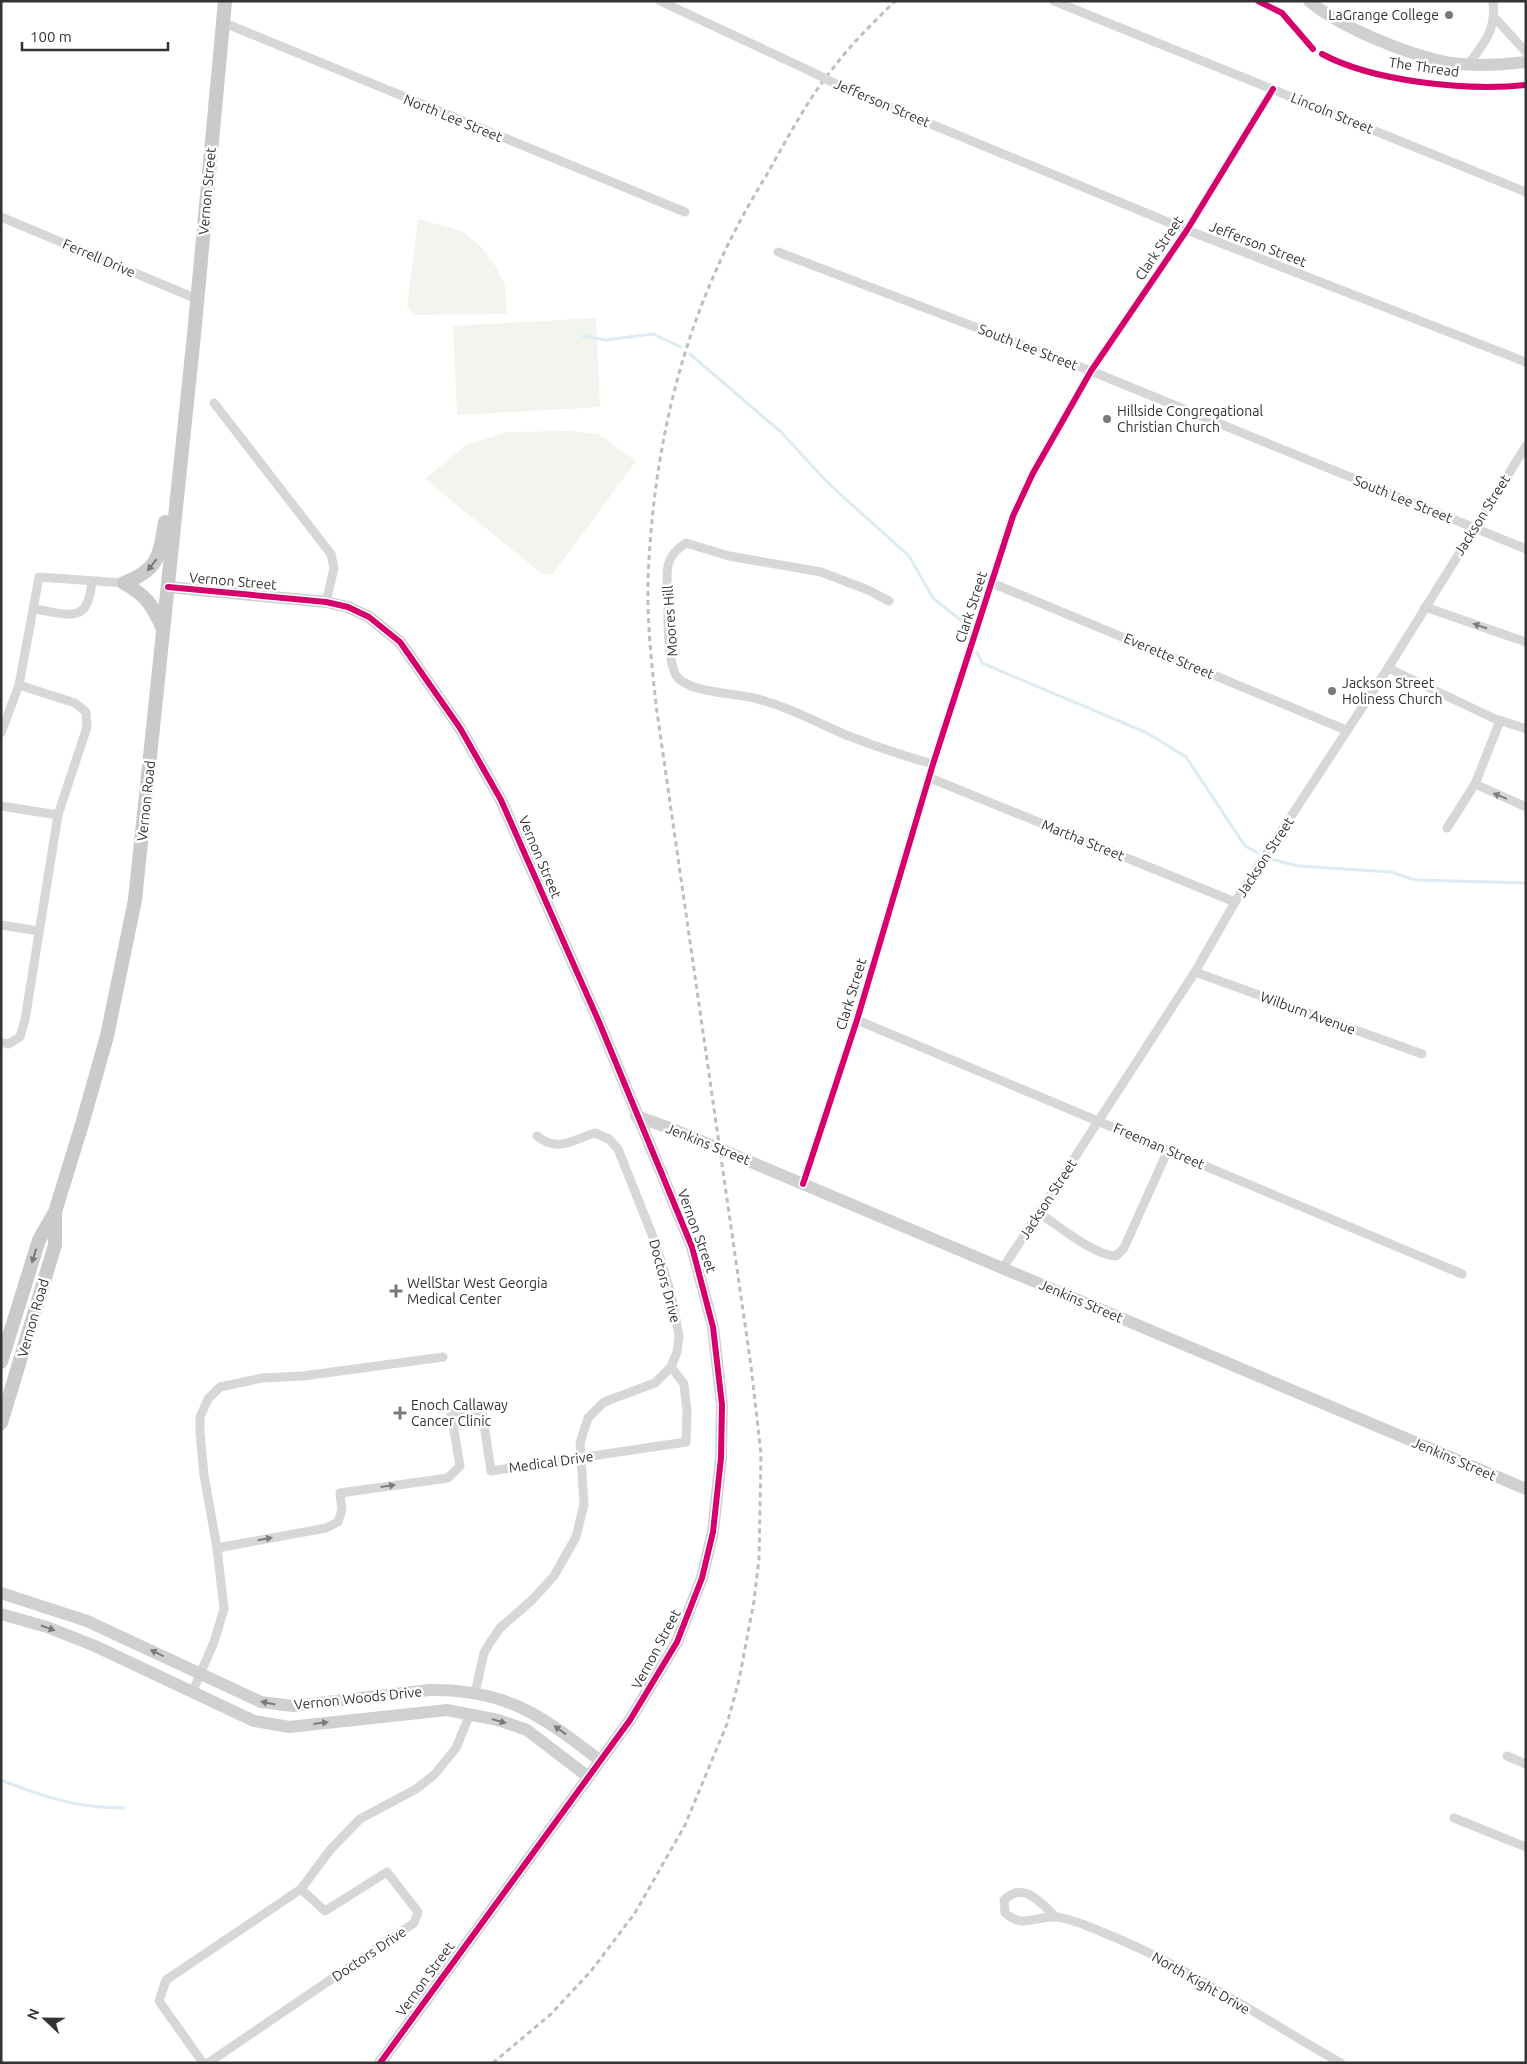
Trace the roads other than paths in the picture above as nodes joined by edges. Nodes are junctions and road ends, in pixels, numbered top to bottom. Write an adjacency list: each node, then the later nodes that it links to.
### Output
1 (225, 1): 7 (main road, Vernon Street)
2 (660, 1): 15 (street, Jefferson Street, bridge)
3 (1054, 1): 11 (street, Lincoln Street)
4 (1309, 1): 10 (street)
5 (1493, 1): 6 (street)
6 (1495, 18): 8 (street); 10 (street)
7 (222, 22): 13 (street, North Lee Street); 17 (main road, Vernon Street)
8 (1526, 52)
9 (1526, 62): 10 (street)
10 (1469, 64)
11 (1272, 89): 12 (street, Lincoln Street); 15 (street, Clark Street)
12 (1526, 192)
13 (685, 212)
14 (1, 217): 17 (street, Ferrell Drive)
15 (1187, 230): 18 (street, Jefferson Street); 19 (street, Clark Street)
16 (778, 252): 19 (street, South Lee Street)
17 (197, 300): 20 (main road, Vernon Street)
18 (1526, 362)
19 (1091, 371): 24 (street, South Lee Street); 27 (street, Clark Street)
20 (189, 382): 23 (main road, Vernon Road)
21 (214, 403): 31 (street)
22 (1525, 447): 24 (street, Jackson Street)
23 (177, 486): 28 (main road, one-way to 28); 29 (main road, Vernon Road)
24 (1474, 528): 25 (street, South Lee Street); 32 (street, Jackson Street)
25 (1526, 549)
26 (92, 581): 28 (street); 33 (street); 33 (street)
27 (992, 583): 40 (street, Everette Street); 42 (street, Clark Street)
28 (124, 584): 34 (main road)
29 (168, 587): 31 (street, Vernon Street); 34 (main road, Vernon Road)
30 (889, 601): 42 (street, Moores Hill)
31 (326, 602): 56 (street, Vernon Street)
32 (1425, 607): 35 (street, one-way to 32); 36 (street, Jackson Street)
33 (34, 609): 37 (street)
34 (164, 631): 61 (main road, Vernon Road)
35 (1526, 642)
36 (1388, 668): 38 (street); 40 (street, Jackson Street)
37 (19, 685): 41 (street); 47 (street)
38 (1500, 721): 39 (street); 44 (street)
39 (1526, 729)
40 (1346, 730): 49 (street, Jackson Street)
41 (1, 733)
42 (933, 764): 43 (street, Clark Street)
43 (930, 778): 49 (street, Martha Street); 53 (street, Clark Street)
44 (1475, 784): 46 (street, one-way to 44); 48 (street)
45 (1, 806): 47 (street)
46 (1526, 807)
47 (58, 815): 51 (street)
48 (1447, 828)
49 (1235, 902): 52 (street, Jackson Street)
50 (1, 925): 51 (street)
51 (39, 931): 54 (street)
52 (1195, 972): 55 (street, Wilburn Avenue); 57 (street, Jackson Street)
53 (856, 1020): 57 (street, Freeman Street); 60 (street, Clark Street)
54 (1, 1042)
55 (1422, 1054)
56 (636, 1116): 60 (street, Jenkins Street); 79 (street, Vernon Street)
57 (1099, 1121): 59 (street, Freeman Street); 62 (street, Jackson Street)
58 (536, 1136): 67 (street, Doctors Drive)
59 (1168, 1150): 62 (street); 64 (street, Freeman Street)
60 (803, 1184): 63 (street, Jenkins Street)
61 (55, 1212): 66 (main road, Vernon Road, one-way to 66); 68 (main road, Vernon Road)
62 (1039, 1213): 63 (street, Jackson Street)
63 (1003, 1268): 70 (street, Jenkins Street)
64 (1462, 1274)
65 (443, 1357): 71 (street)
66 (1, 1362)
67 (670, 1367): 69 (street, Doctors Drive); 69 (street, Medical Drive)
68 (1, 1424)
69 (580, 1459): 71 (street, Medical Drive, one-way to 69); 76 (street, Doctors Drive)
70 (1526, 1489)
71 (218, 1548): 74 (street)
72 (1, 1593): 74 (street, Vernon Woods Drive, one-way to 72)
73 (1, 1614): 75 (street, Vernon Woods Drive, one-way to 75)
74 (201, 1674): 75 (street); 76 (street, Vernon Woods Drive, one-way to 74)
75 (192, 1693): 77 (street, Vernon Woods Drive, one-way to 77)
76 (475, 1693): 77 (street); 79 (street, Vernon Woods Drive, one-way to 76)
77 (470, 1714): 81 (street, Vernon Woods Drive, one-way to 81); 84 (street)
78 (1507, 1756): 80 (street)
79 (599, 1760): 81 (street, Vernon Street)
80 (1526, 1764)
81 (587, 1776): 88 (street, Vernon Street)
82 (1454, 1818): 83 (street)
83 (1526, 1847)
84 (301, 1889): 86 (street); 87 (street, Doctors Drive)
85 (1056, 1916): 85 (street, North Kight Drive); 89 (street, North Kight Drive)
86 (203, 2063)
87 (208, 2063)
88 (380, 2063)
89 (1341, 2063)

